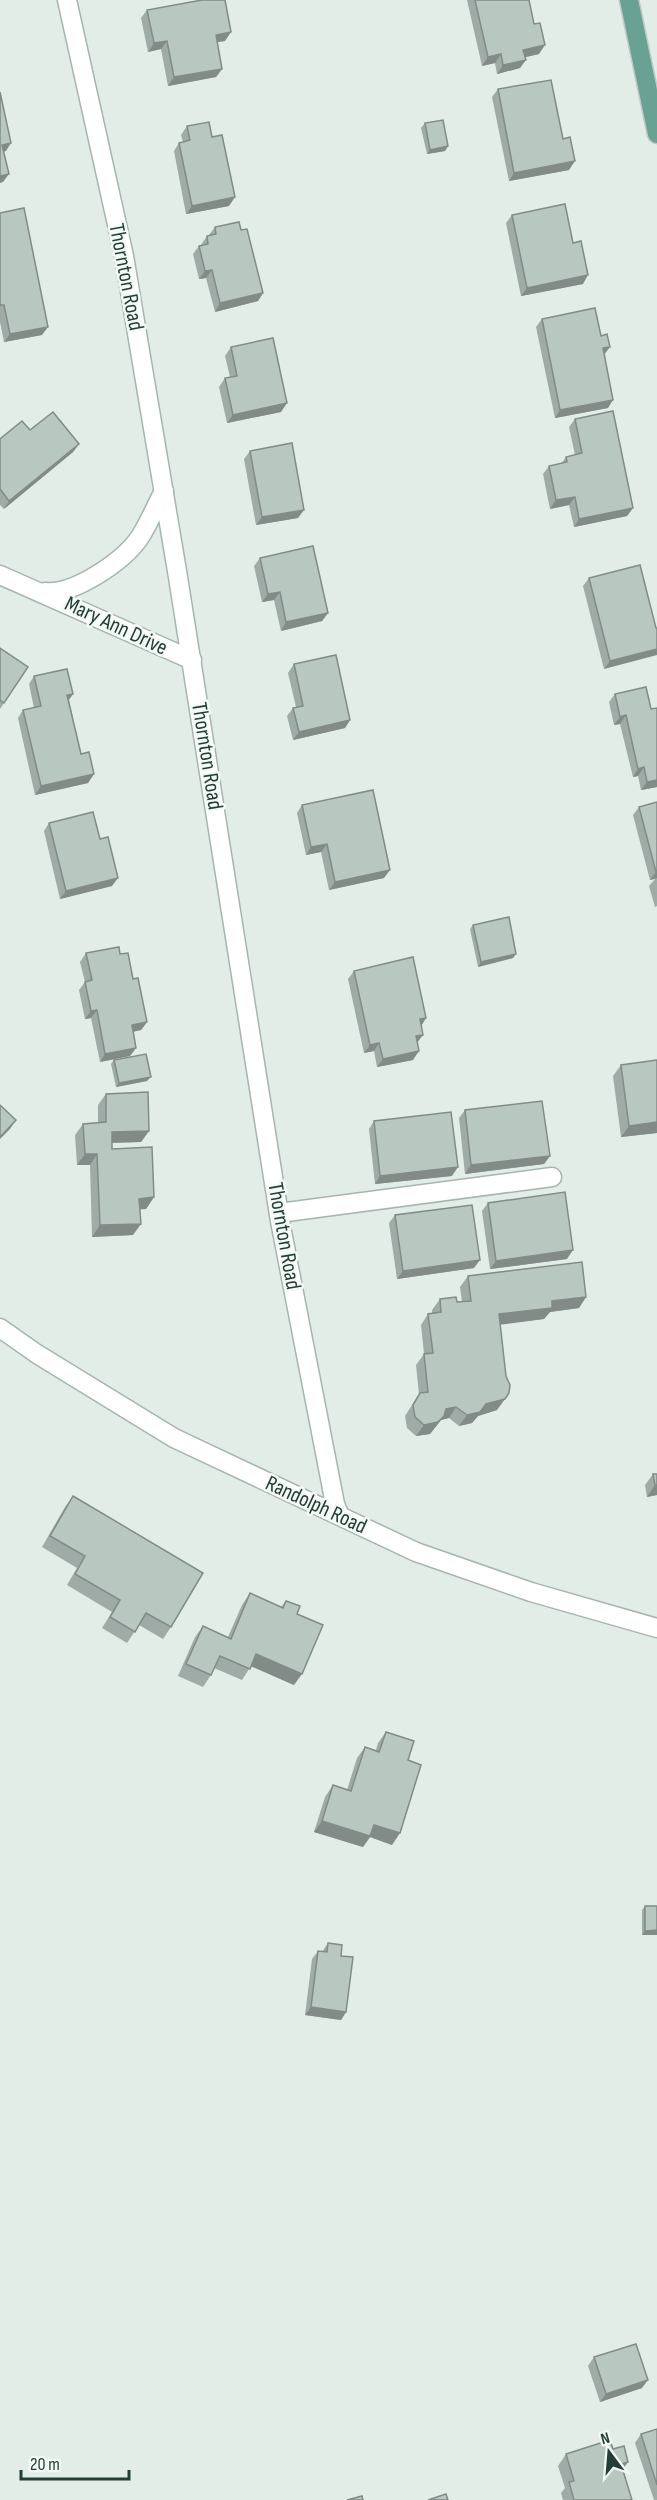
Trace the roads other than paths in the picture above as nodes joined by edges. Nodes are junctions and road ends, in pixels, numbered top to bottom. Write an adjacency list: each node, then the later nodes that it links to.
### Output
1 (67, 0): 4 (street, Thornton Road)
2 (629, 0): 3 (main road)
3 (657, 134)
4 (164, 490): 6 (street, Mary Ann Drive); 7 (street, Thornton Road)
5 (0, 575): 6 (street, Mary Ann Drive)
6 (40, 592): 7 (street, Mary Ann Drive)
7 (192, 660): 9 (street, Thornton Road)
8 (552, 1177): 9 (street)
9 (279, 1213): 11 (street, Thornton Road)
10 (0, 1328): 11 (street, Randolph Road)
11 (339, 1514): 12 (street, Randolph Road)
12 (657, 1628)

